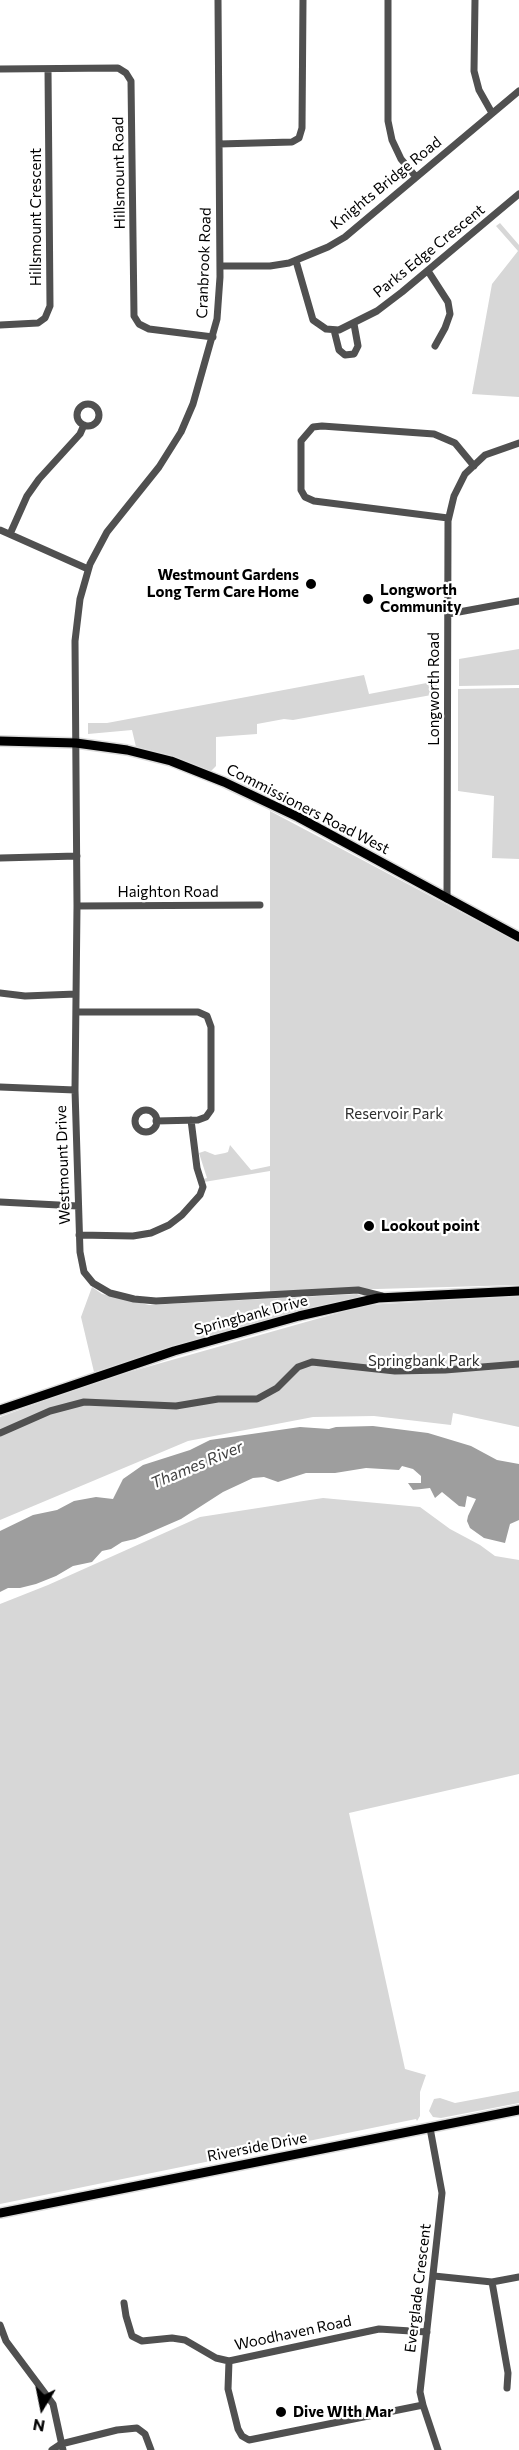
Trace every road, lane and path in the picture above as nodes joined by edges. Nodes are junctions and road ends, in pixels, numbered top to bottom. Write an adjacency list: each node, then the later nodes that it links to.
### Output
1 (218, 0): 9 (street, Cranbrook Road)
2 (303, 0): 9 (street)
3 (388, 0): 10 (street)
4 (475, 0): 8 (street)
5 (0, 69): 6 (street, Hillsmount Road)
6 (48, 69): 16 (street, Hillsmount Crescent); 18 (street, Hillsmount Road)
7 (519, 91): 8 (street, Knights Bridge Road)
8 (492, 113): 10 (street, Knights Bridge Road)
9 (219, 144): 13 (street, Cranbrook Road)
10 (416, 177): 12 (street, Knights Bridge Road)
11 (519, 194): 14 (street, Parks Edge Crescent)
12 (296, 261): 13 (street, Knights Bridge Road); 17 (street)
13 (220, 266): 18 (street, Cranbrook Road)
14 (428, 271): 15 (street, Parks Edge Crescent); 19 (street)
15 (354, 324): 17 (street, Parks Edge Crescent); 17 (street)
16 (0, 325)
17 (334, 330)
18 (213, 337): 26 (street, Cranbrook Road)
19 (435, 346)
20 (84, 425): 25 (street)
21 (519, 443): 22 (street, Longworth Road)
22 (474, 466): 23 (street, Longworth Road); 23 (street)
23 (448, 518): 28 (street, Longworth Road)
24 (0, 530): 25 (street)
25 (10, 534): 26 (street)
26 (88, 569): 30 (street, Cranbrook Road)
27 (519, 601): 28 (street)
28 (448, 614): 33 (street, Longworth Road)
29 (0, 741): 30 (main road, Commissioners Road West)
30 (76, 743): 31 (street, Westmount Drive); 33 (main road, Commissioners Road West)
31 (77, 856): 32 (street); 35 (street, Westmount Drive)
32 (0, 858)
33 (447, 899): 36 (main road, Commissioners Road West)
34 (260, 905): 35 (street, Haighton Road)
35 (77, 906): 38 (street, Westmount Drive)
36 (519, 937)
37 (0, 993): 38 (street)
38 (76, 994): 39 (street, Westmount Drive)
39 (76, 1012): 41 (street, Westmount Drive); 42 (street)
40 (0, 1087): 41 (street)
41 (75, 1090): 45 (street, Westmount Drive)
42 (191, 1120): 43 (street); 46 (street)
43 (156, 1121)
44 (0, 1202): 45 (street)
45 (78, 1206): 46 (street, Westmount Drive)
46 (79, 1235): 48 (street, Westmount Drive)
47 (519, 1291): 48 (main road, Springbank Drive)
48 (388, 1298): 50 (main road, Springbank Drive)
49 (519, 1364): 51 (street)
50 (0, 1410)
51 (0, 1433)
52 (519, 2110): 53 (main road, Riverside Drive)
53 (430, 2128): 54 (main road, Riverside Drive); 55 (street, Everglade Crescent)
54 (0, 2214)
55 (434, 2276): 57 (street); 60 (street, Everglade Crescent)
56 (519, 2277): 57 (street)
57 (492, 2282): 62 (street)
58 (124, 2303): 61 (street, Woodhaven Road)
59 (0, 2325): 64 (street)
60 (427, 2332): 61 (street, Woodhaven Road); 63 (street, Everglade Crescent)
61 (229, 2361): 63 (street)
62 (507, 2388)
63 (423, 2405): 67 (street, Everglade Crescent)
64 (62, 2447): 65 (street); 66 (street)
65 (52, 2450)
66 (151, 2450)
67 (438, 2450)

